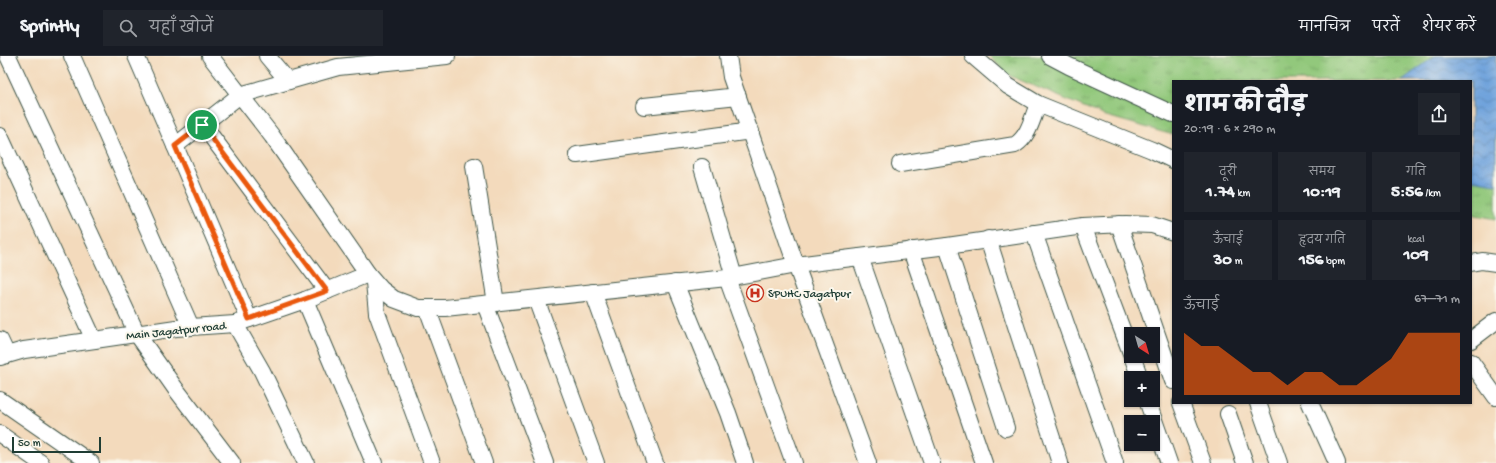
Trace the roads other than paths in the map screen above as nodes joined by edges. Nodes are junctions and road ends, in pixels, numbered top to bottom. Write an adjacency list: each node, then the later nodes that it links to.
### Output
1 (8, 56): 51 (street)
2 (136, 56): 21 (street)
3 (210, 56): 13 (street)
4 (267, 56): 12 (street)
5 (447, 56): 10 (street)
6 (728, 56): 14 (street)
7 (973, 56): 15 (street)
8 (1050, 56): 17 (street)
9 (74, 57): 50 (street)
10 (400, 58): 11 (street)
11 (332, 62): 12 (street)
12 (288, 81): 13 (street)
13 (240, 95): 18 (street); 39 (street)
14 (738, 96): 16 (street); 19 (street)
15 (1038, 104): 24 (street); 25 (street)
16 (644, 106)
17 (1172, 114)
18 (202, 125): 21 (street); 42 (street)
19 (751, 131): 23 (street); 38 (street)
20 (0, 136): 22 (street)
21 (175, 146): 48 (street)
22 (4, 154): 55 (street)
23 (577, 155)
24 (1172, 160)
25 (900, 164)
26 (474, 166): 46 (street)
27 (702, 167): 40 (street)
28 (1119, 224): 29 (street); 30 (street); 58 (street)
29 (1083, 226): 31 (street); 52 (street)
30 (1172, 232)
31 (1034, 233): 32 (street); 84 (street)
32 (988, 239): 33 (street); 83 (street)
33 (947, 246): 34 (street); 66 (street)
34 (911, 250): 35 (street); 82 (street)
35 (860, 257): 38 (street); 81 (street)
36 (1472, 263): 37 (street)
37 (1496, 263)
38 (796, 265): 40 (street); 80 (street)
39 (371, 278): 42 (street, Main Jagatpur road); 47 (street); 73 (street)
40 (730, 278): 41 (street); 79 (street)
41 (674, 283): 43 (street); 78 (street)
42 (327, 291): 45 (street, Main Jagatpur road)
43 (593, 292): 44 (street); 77 (street)
44 (536, 299): 46 (street); 76 (street)
45 (305, 300): 48 (street, Main Jagatpur road); 72 (street)
46 (490, 304): 47 (street); 75 (street)
47 (427, 308): 74 (street)
48 (242, 321): 50 (street, Main Jagatpur road); 71 (street)
49 (1496, 321): 53 (street)
50 (191, 327): 51 (street, Main Jagatpur road)
51 (138, 334): 55 (street, Main Jagatpur road); 70 (street)
52 (1124, 334)
53 (1472, 339)
54 (0, 340): 56 (street)
55 (94, 340): 56 (street, Main Jagatpur road)
56 (3, 356)
57 (1472, 363): 59 (street)
58 (1172, 378)
59 (1496, 397)
60 (0, 400): 69 (street)
61 (1181, 404): 86 (street)
62 (1258, 404): 88 (street)
63 (1310, 404): 89 (street)
64 (1149, 407): 85 (street)
65 (1228, 414): 87 (street)
66 (1006, 428)
67 (0, 434): 68 (street)
68 (41, 463)
69 (91, 463)
70 (232, 463)
71 (306, 463)
72 (374, 463)
73 (432, 463)
74 (484, 463)
75 (545, 463)
76 (596, 463)
77 (655, 463)
78 (745, 463)
79 (794, 463)
80 (868, 463)
81 (932, 463)
82 (984, 463)
83 (1060, 463)
84 (1115, 463)
85 (1169, 463)
86 (1203, 463)
87 (1245, 463)
88 (1279, 463)
89 (1337, 463)

